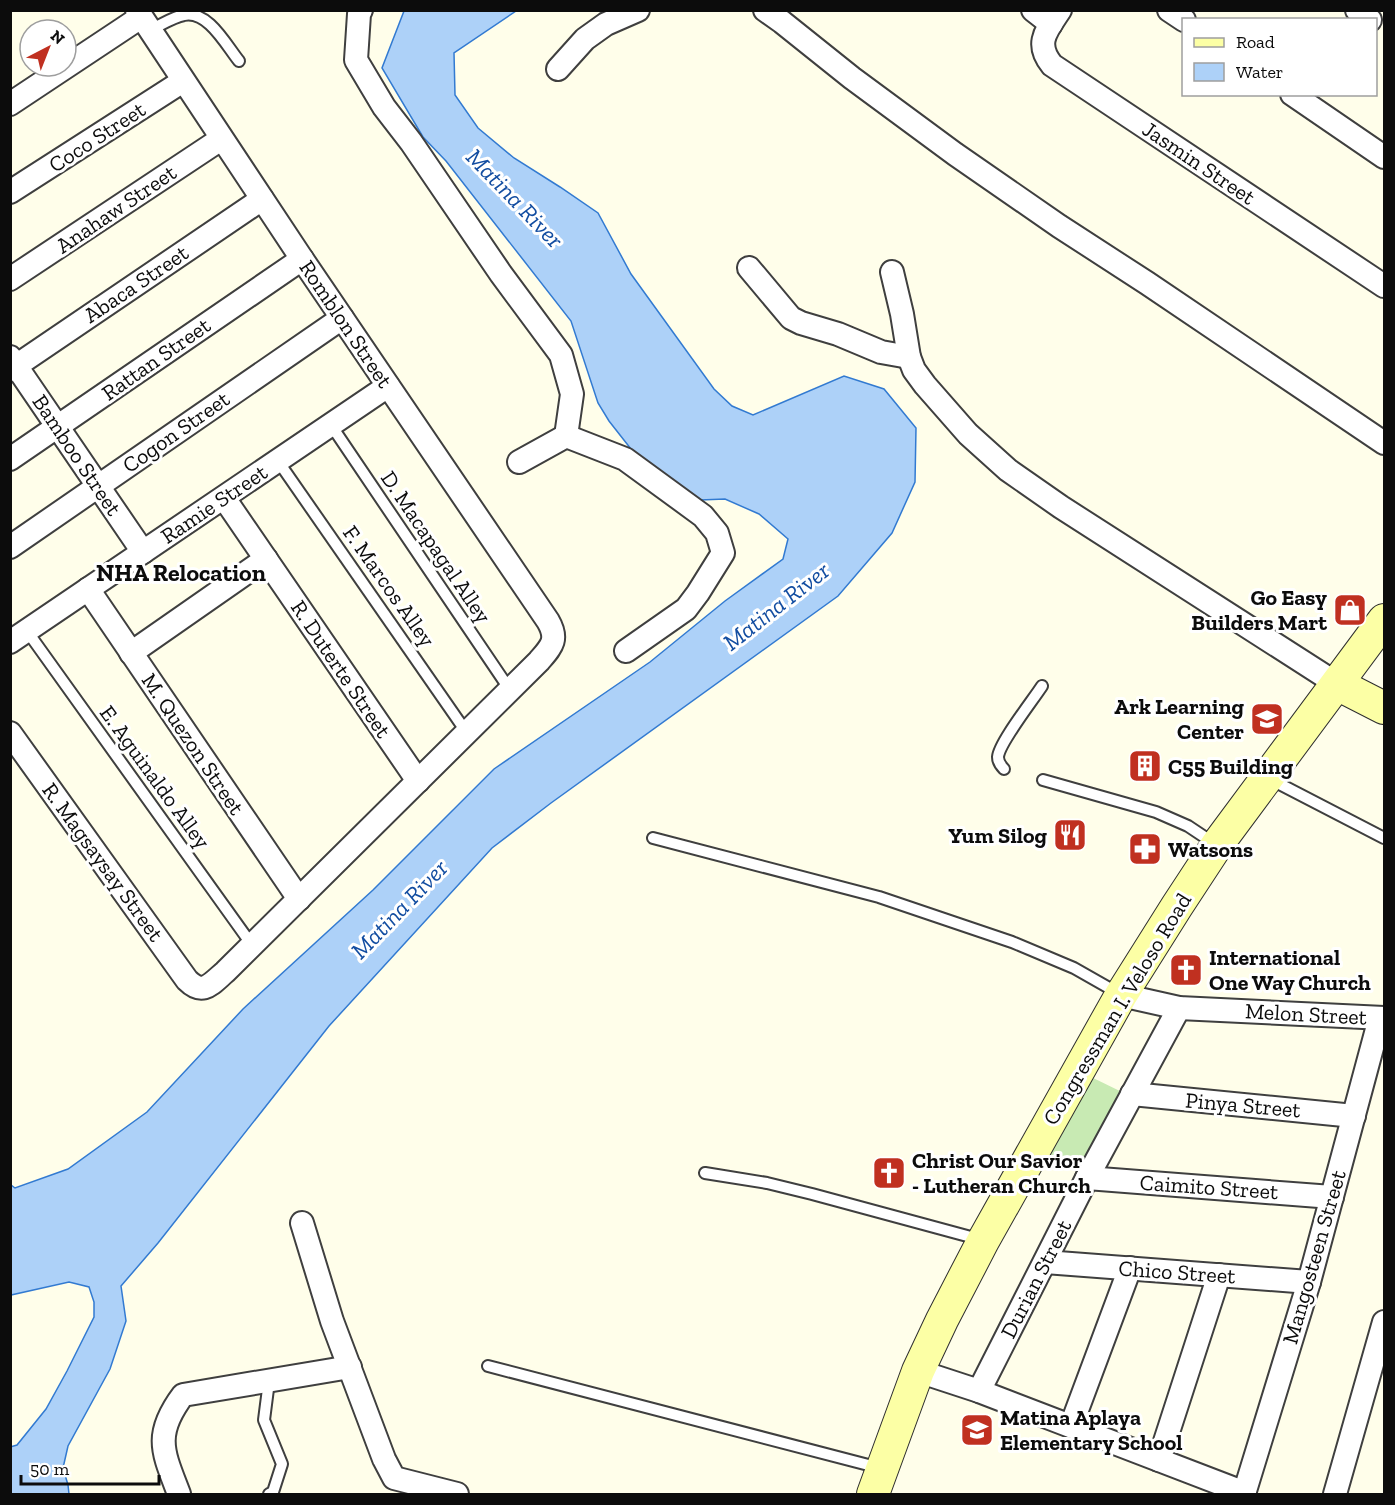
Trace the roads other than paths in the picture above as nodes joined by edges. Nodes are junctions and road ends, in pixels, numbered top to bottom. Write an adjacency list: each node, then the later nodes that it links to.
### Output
1 (361, 10): 28 (street)
2 (638, 10): 9 (street)
3 (765, 10): 29 (street)
4 (1169, 10): 7 (street)
5 (1048, 15): 21 (street, Jasmin Street)
6 (143, 19): 8 (lane); 10 (street, Romblon Street); 12 (street)
7 (1182, 19)
8 (238, 61)
9 (558, 69)
10 (183, 81): 13 (street, Romblon Street); 15 (street, Coco Street)
11 (1295, 96): 14 (street)
12 (10, 104)
13 (221, 139): 16 (street, Romblon Street); 20 (street, Anahaw Street)
14 (1384, 157)
15 (10, 192)
16 (262, 199): 17 (street, Romblon Street); 24 (street, Abaca Street)
17 (302, 259): 22 (street, Romblon Street); 27 (street, Rattan Street)
18 (749, 268): 23 (street)
19 (892, 272): 23 (street)
20 (10, 279)
21 (1384, 286)
22 (342, 318): 25 (street, Romblon Street); 33 (street, Cogon Street)
23 (909, 357): 43 (street)
24 (12, 364): 27 (street, Bamboo Street)
25 (388, 386): 26 (street, Ramie Street); 45 (street, Romblon Street)
26 (331, 425): 31 (street, Ramie Street); 45 (lane, D. Macapagal Alley)
27 (58, 427): 30 (street, Rattan Street); 33 (street, Bamboo Street)
28 (566, 436): 32 (street); 41 (street)
29 (1384, 443)
30 (10, 459)
31 (278, 460): 34 (street, Ramie Street); 48 (lane, F. Marcos Alley)
32 (519, 462)
33 (98, 486): 35 (street, Cogon Street); 36 (street, Bamboo Street)
34 (224, 498): 36 (street, Ramie Street); 37 (street, R. Duterte Street)
35 (10, 548)
36 (143, 552): 38 (street, Ramie Street)
37 (266, 559): 42 (street); 53 (street, R. Duterte Street)
38 (88, 589): 40 (street, Ramie Street); 42 (street, M. Quezon Street)
39 (1384, 620): 43 (main road, Congressman I. Veloso Road)
40 (19, 637): 58 (lane, E. Aguinaldo Alley)
41 (626, 651)
42 (131, 653): 57 (street, M. Quezon Street)
43 (1337, 684): 46 (main road); 51 (main road, Congressman I. Veloso Road)
44 (1042, 686): 50 (lane)
45 (510, 690): 48 (street)
46 (1384, 708)
47 (10, 733): 49 (street, R. Magsaysay Street)
48 (467, 733): 53 (street)
49 (18, 758): 58 (street, R. Magsaysay Street)
50 (1004, 770)
51 (1267, 778): 55 (lane); 56 (main road, Congressman I. Veloso Road)
52 (1043, 780): 56 (lane)
53 (418, 781): 57 (street)
54 (653, 838): 59 (lane)
55 (1384, 838)
56 (1217, 846): 59 (main road, Congressman I. Veloso Road)
57 (299, 899): 58 (street)
58 (252, 945)
59 (1121, 995): 60 (street, Melon Street); 68 (main road, Congressman I. Veloso Road)
60 (1179, 1008): 61 (street, Melon Street); 62 (street, Durian Street)
61 (1382, 1018): 63 (street, Mangosteen Street)
62 (1132, 1095): 63 (street, Pinya Street); 65 (street, Durian Street)
63 (1354, 1116): 66 (street, Mangosteen Street)
64 (705, 1173): 68 (lane)
65 (1087, 1178): 66 (street, Caimito Street); 69 (street, Durian Street)
66 (1332, 1197): 72 (street, Mangosteen Street)
67 (302, 1223): 75 (street)
68 (983, 1241): 76 (main road, Congressman I. Veloso Road)
69 (1045, 1262): 70 (street, Chico Street); 78 (street, Durian Street)
70 (1130, 1268): 71 (street, Chico Street); 79 (street)
71 (1219, 1275): 72 (street, Chico Street); 80 (street)
72 (1309, 1282): 86 (street, Mangosteen Street)
73 (1384, 1322): 87 (street)
74 (488, 1366): 81 (lane)
75 (350, 1367): 77 (street); 82 (street)
76 (918, 1371): 78 (street); 81 (main road, Congressman I. Veloso Road)
77 (269, 1381): 83 (street); 84 (lane)
78 (979, 1391): 79 (street)
79 (1071, 1426): 80 (street)
80 (1159, 1460): 86 (street)
81 (878, 1481)
82 (428, 1491): 85 (street)
83 (179, 1494)
84 (269, 1494)
85 (457, 1494)
86 (1244, 1494)
87 (1335, 1494)

